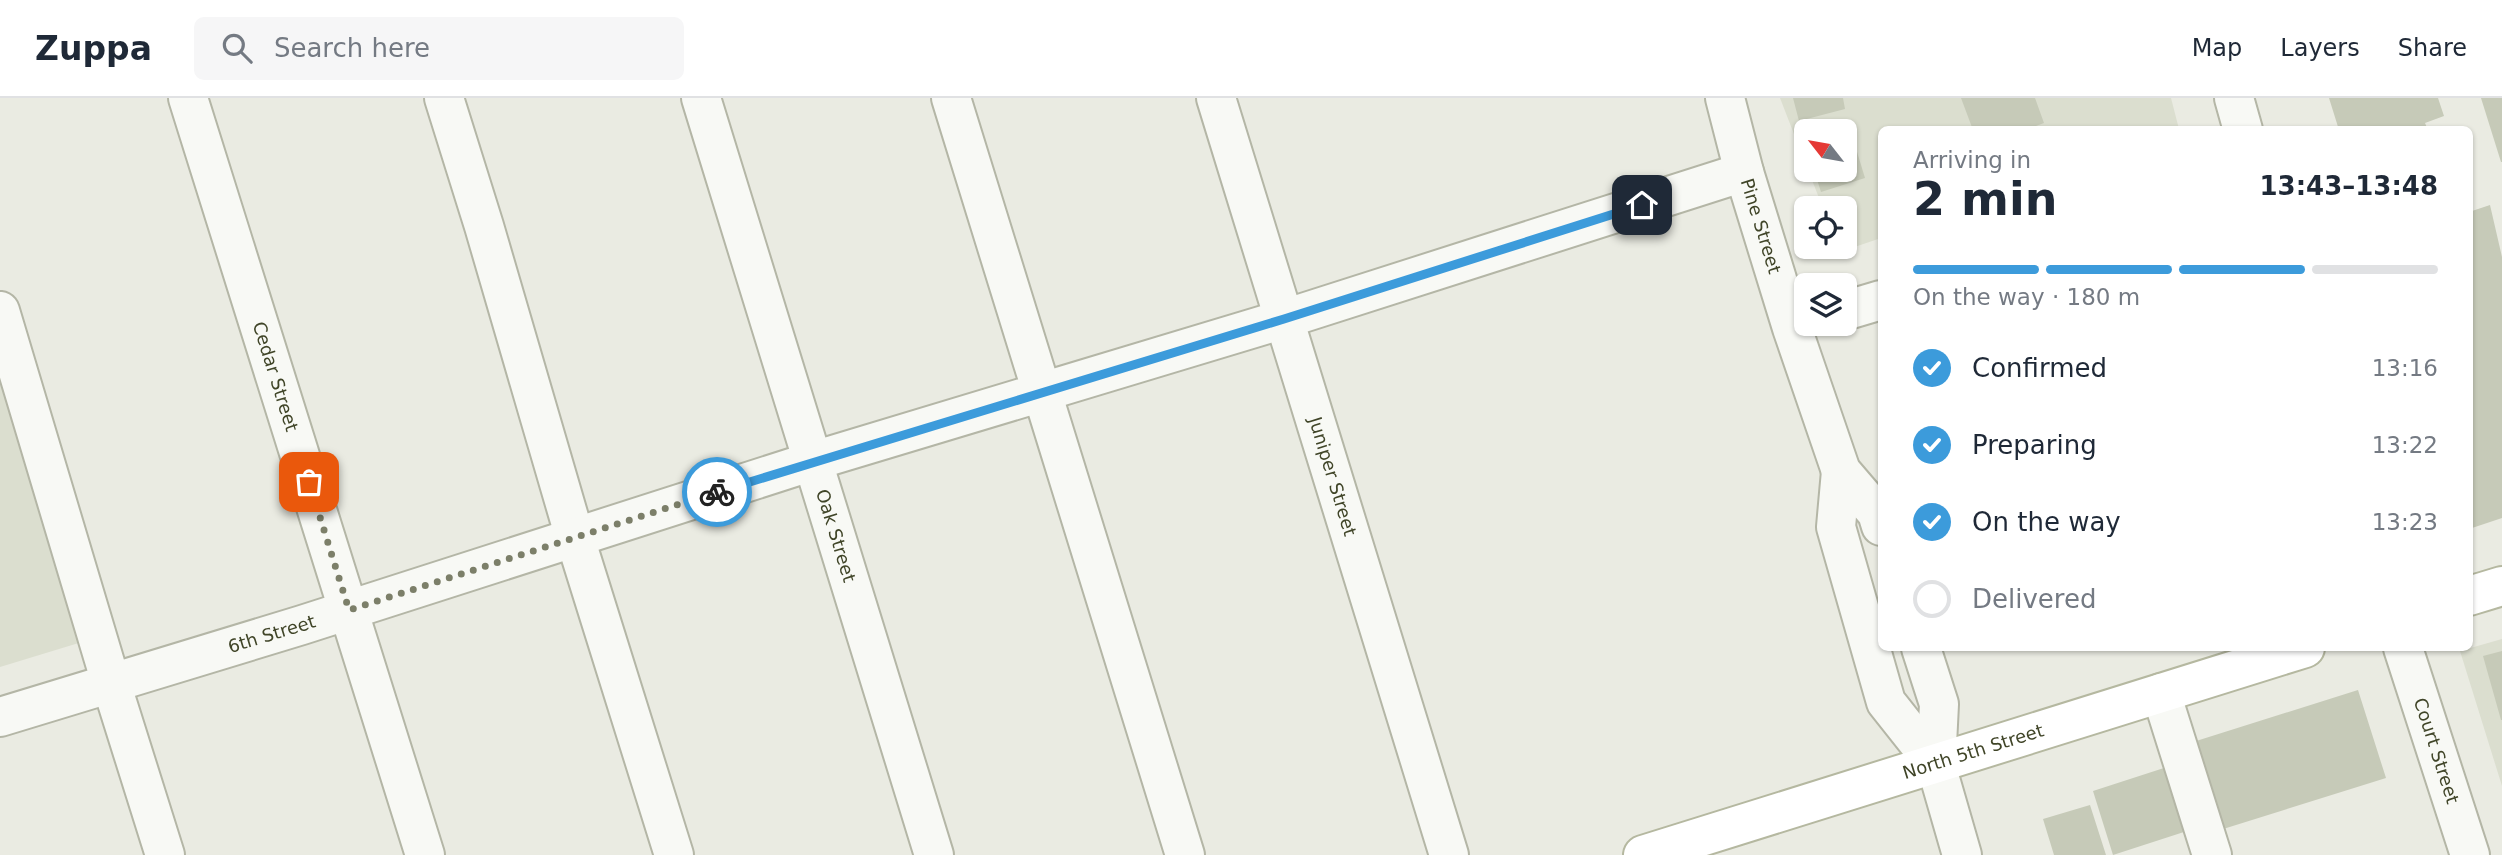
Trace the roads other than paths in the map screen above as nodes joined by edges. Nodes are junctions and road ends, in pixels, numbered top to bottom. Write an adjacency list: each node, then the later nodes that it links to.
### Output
1 (188, 98): 23 (street, Cedar Street)
2 (444, 98): 20 (street)
3 (701, 98): 17 (street, Oak Street)
4 (951, 98): 16 (street)
5 (1216, 98): 14 (street, Juniper Street)
6 (1725, 98): 9 (street, Pine Street)
7 (2234, 98): 8 (street)
8 (2242, 126)
9 (1744, 172): 13 (street, Pine Street); 14 (street, 6th Street)
10 (1878, 301): 11 (street)
11 (1857, 308)
12 (0, 311): 27 (street)
13 (1794, 312)
14 (1284, 319): 16 (street, 6th Street); 37 (street, Juniper Street)
15 (1802, 336): 18 (street, Pine Street)
16 (1041, 393): 17 (street, 6th Street); 36 (street)
17 (813, 461): 20 (street, 6th Street); 35 (street, Oak Street)
18 (1841, 471): 19 (street, Pine Street); 30 (street, Pine Street)
19 (1878, 516)
20 (575, 538): 23 (street, 6th Street); 34 (street)
21 (2502, 586): 22 (main road)
22 (2473, 595)
23 (349, 610): 27 (street, 6th Street); 33 (street, Cedar Street)
24 (1922, 651): 30 (street, Pine Street)
25 (2295, 651): 28 (main road, North 5th Street)
26 (2404, 651): 41 (street, Court Street)
27 (111, 683): 29 (street, 6th Street); 32 (street)
28 (2161, 693): 30 (main road, North 5th Street); 40 (street)
29 (0, 717)
30 (1936, 765): 31 (main road, North 5th Street); 39 (street, Pine Street)
31 (1688, 848): 38 (main road, North 5th Street)
32 (165, 855)
33 (425, 855)
34 (674, 855)
35 (934, 855)
36 (1185, 855)
37 (1449, 855)
38 (1643, 855)
39 (1962, 855)
40 (2212, 855)
41 (2470, 855)

